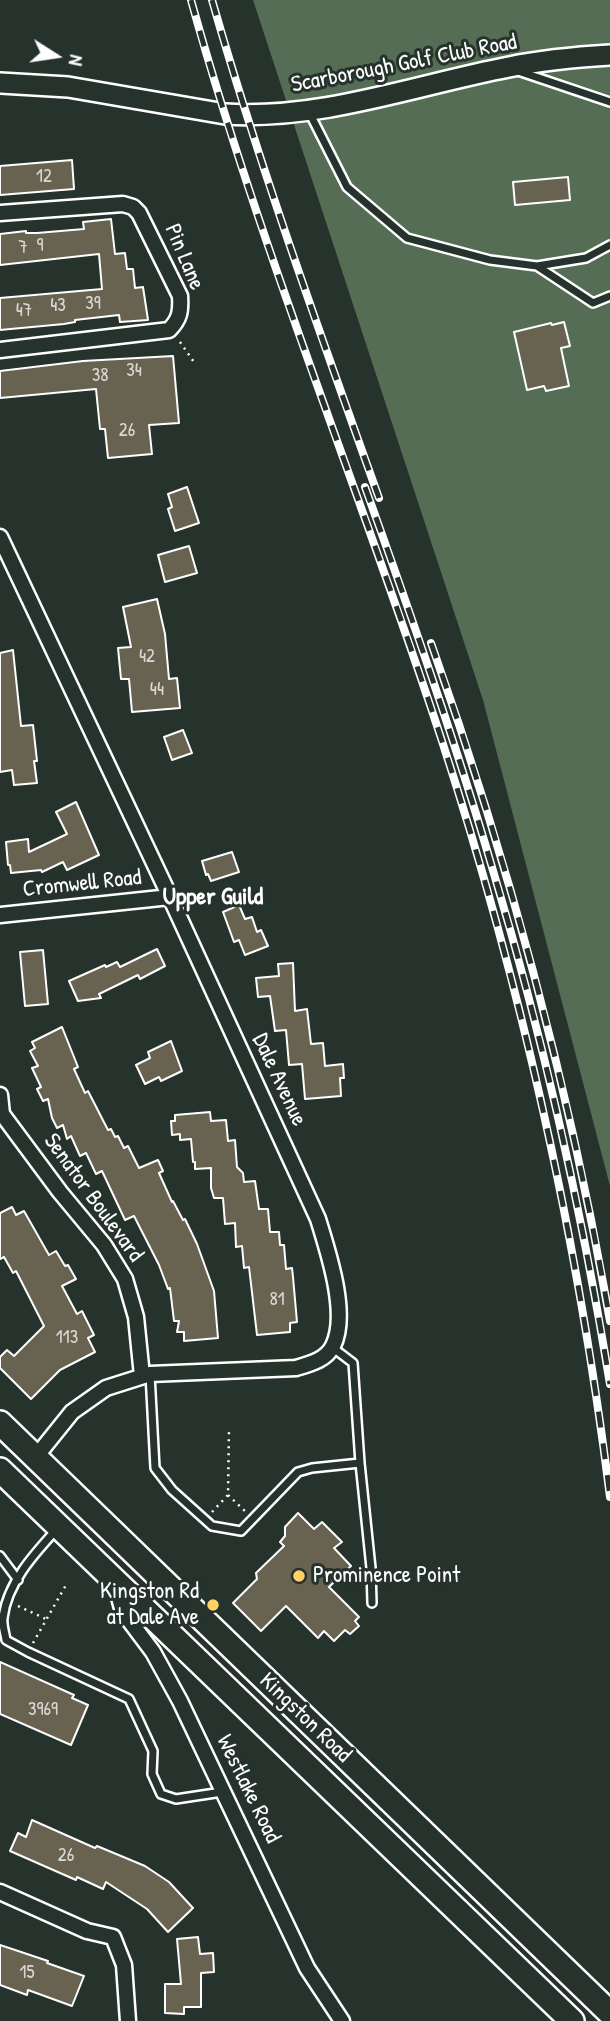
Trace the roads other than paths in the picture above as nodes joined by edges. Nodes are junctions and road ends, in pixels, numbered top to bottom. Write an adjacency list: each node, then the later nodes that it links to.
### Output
1 (610, 55): 2 (street, Scarborough Golf Club Road)
2 (507, 67): 4 (lane); 5 (street, Scarborough Golf Club Road)
3 (0, 83): 5 (street, Scarborough Golf Club Road)
4 (610, 102)
5 (309, 112): 8 (lane)
6 (0, 213): 10 (street, Pin Lane)
7 (610, 245): 8 (lane)
8 (537, 266): 9 (lane)
9 (610, 296)
10 (0, 350)
11 (0, 537): 12 (street, Dale Avenue)
12 (170, 897): 13 (street, Cromwell Road); 16 (street, Dale Avenue)
13 (0, 915)
14 (0, 1095): 15 (street, Senator Boulevard)
15 (1, 1114): 17 (street, Senator Boulevard)
16 (332, 1348): 17 (street); 20 (lane)
17 (146, 1375): 19 (street); 20 (lane)
18 (0, 1423): 19 (main road, Kingston Road)
19 (35, 1458): 29 (main road, Kingston Road)
20 (360, 1463): 26 (lane)
21 (0, 1470): 22 (main road, Kingston Road)
22 (60, 1527): 24 (main road, Kingston Road); 25 (lane)
23 (0, 1556): 25 (lane)
24 (114, 1578): 27 (street, Westlake Road); 30 (main road, Kingston Road)
25 (18, 1580): 27 (lane)
26 (372, 1603)
27 (223, 1792): 32 (street, Westlake Road)
28 (0, 1892): 31 (street)
29 (610, 2013)
30 (571, 2020)
31 (128, 2021)
32 (342, 2021)

